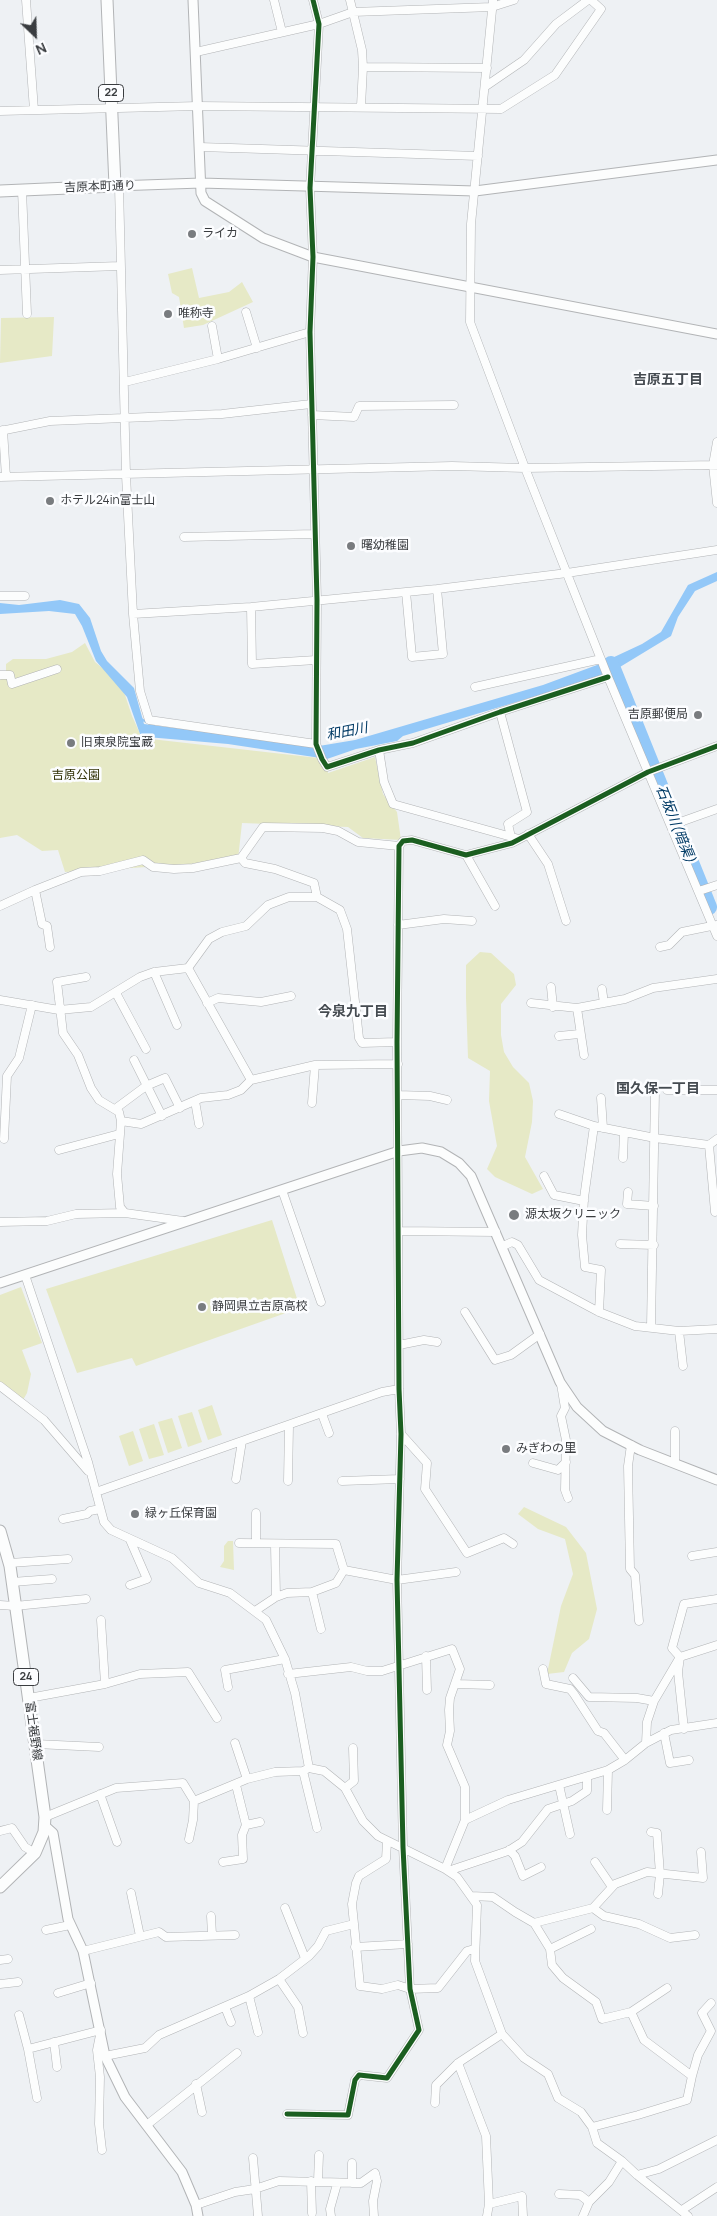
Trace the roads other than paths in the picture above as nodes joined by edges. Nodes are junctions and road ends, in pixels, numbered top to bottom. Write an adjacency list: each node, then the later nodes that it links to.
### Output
1 (26, 0): 22 (street)
2 (108, 0): 20 (main road, 22)
3 (193, 0): 13 (street)
4 (274, 0): 12 (street)
5 (312, 0): 11 (street)
6 (350, 0): 10 (street)
7 (514, 0): 9 (street)
8 (589, 0): 16 (street); 21 (street)
9 (493, 4): 10 (street); 15 (street)
10 (352, 12): 11 (street); 14 (street)
11 (319, 24): 12 (street); 18 (street)
12 (282, 32): 13 (street)
13 (196, 52): 17 (street)
14 (363, 67): 15 (street); 19 (street)
15 (487, 68): 16 (street)
16 (486, 86): 21 (street)
17 (198, 106): 18 (street); 20 (street); 24 (street)
18 (315, 106): 19 (street); 25 (street)
19 (362, 106): 21 (street)
20 (112, 108): 22 (street); 29 (main road, 22)
21 (483, 109): 26 (street)
22 (34, 110): 23 (street)
23 (0, 111)
24 (200, 147): 25 (street); 28 (street)
25 (312, 151): 26 (street); 30 (street)
26 (478, 156): 33 (street)
27 (717, 160): 33 (street, 吉原本町通り)
28 (201, 183): 29 (street, 吉原本町通り); 30 (street, 吉原本町通り); 34 (street)
29 (117, 186): 31 (main road, 吉原本町通り); 35 (street)
30 (310, 188): 33 (street, 吉原本町通り); 34 (street)
31 (22, 190): 32 (main road, 吉原本町通り); 36 (street)
32 (0, 191)
33 (475, 191): 38 (street)
34 (313, 256): 38 (street); 42 (street)
35 (120, 266): 36 (street); 46 (street)
36 (25, 269): 37 (street); 40 (street)
37 (0, 270)
38 (469, 286): 43 (street); 54 (street)
39 (246, 312): 44 (street)
40 (27, 314)
41 (212, 326): 45 (street)
42 (310, 332): 44 (street); 47 (street)
43 (717, 334)
44 (257, 348): 45 (street)
45 (218, 358): 46 (street)
46 (125, 382): 50 (street)
47 (311, 404): 49 (street); 50 (street)
48 (454, 405): 49 (street)
49 (312, 415): 55 (street)
50 (125, 419): 51 (street); 56 (street)
51 (2, 430): 57 (street)
52 (717, 442): 53 (street)
53 (715, 465): 54 (street); 58 (street)
54 (525, 468): 55 (street); 62 (street)
55 (313, 471): 56 (street); 59 (street)
56 (126, 475): 57 (street); 69 (street)
57 (3, 477)
58 (717, 503)
59 (315, 534): 60 (street); 67 (street)
60 (184, 537)
61 (717, 550): 62 (street)
62 (566, 573): 63 (street); 70 (street)
63 (436, 589): 64 (street); 64 (street)
64 (406, 592): 67 (street)
65 (0, 596): 66 (street)
66 (25, 596)
67 (317, 600): 68 (street); 71 (street)
68 (251, 607): 69 (street); 71 (street)
69 (132, 614): 77 (street)
70 (601, 659): 74 (street); 75 (street)
71 (316, 660): 77 (street)
72 (57, 669): 73 (street)
73 (0, 675)
74 (608, 676): 76 (street); 80 (street)
75 (475, 687)
76 (500, 712): 79 (street); 84 (street)
77 (316, 744): 79 (street)
78 (717, 746): 80 (street)
79 (379, 750): 84 (street)
80 (649, 771): 82 (street); 83 (street)
81 (717, 810): 82 (street)
82 (675, 824): 90 (street)
83 (528, 834): 84 (street); 95 (street)
84 (515, 838): 86 (street)
85 (399, 846): 86 (street); 87 (street); 96 (street)
86 (466, 855): 93 (street)
87 (241, 858): 89 (street); 91 (street)
88 (717, 885): 90 (street)
89 (35, 890): 92 (street); 99 (street)
90 (702, 890): 97 (street)
91 (317, 897): 101 (street); 120 (street)
92 (0, 906)
93 (495, 906)
94 (472, 921): 96 (street)
95 (566, 921)
96 (398, 925): 120 (street)
97 (715, 926): 98 (street); 100 (street)
98 (717, 936)
99 (50, 947)
100 (660, 947)
101 (188, 968): 102 (street); 111 (street)
102 (154, 972): 107 (street); 117 (street)
103 (86, 977): 116 (street)
104 (717, 979): 112 (street)
105 (551, 987): 114 (street)
106 (602, 989): 112 (street)
107 (116, 993): 116 (street); 121 (street)
108 (290, 996): 111 (street)
109 (0, 1000): 113 (street)
110 (531, 1002): 114 (street)
111 (207, 1003): 126 (street)
112 (604, 1003): 115 (street)
113 (32, 1005): 116 (street); 147 (street)
114 (553, 1007): 115 (street)
115 (577, 1008): 118 (street)
116 (60, 1010): 137 (street)
117 (177, 1025)
118 (579, 1034): 119 (street); 122 (street)
119 (559, 1036)
120 (397, 1042): 124 (street)
121 (146, 1049)
122 (584, 1055)
123 (134, 1060): 127 (street)
124 (398, 1064): 125 (street); 131 (street)
125 (315, 1065): 126 (street); 135 (street)
126 (251, 1080): 134 (street)
127 (146, 1086): 136 (street); 137 (street); 139 (street)
128 (667, 1090): 129 (street)
129 (717, 1090)
130 (655, 1092): 146 (street)
131 (398, 1095): 133 (street); 151 (street)
132 (601, 1098): 143 (street)
133 (447, 1100)
134 (195, 1101): 136 (street); 141 (street)
135 (312, 1103)
136 (180, 1108): 139 (street)
137 (114, 1109): 140 (street)
138 (559, 1114): 142 (street)
139 (162, 1116): 140 (street)
140 (121, 1121): 145 (street)
141 (199, 1124)
142 (594, 1126): 143 (street); 156 (street)
143 (603, 1128): 144 (street)
144 (624, 1132): 146 (street); 152 (street)
145 (120, 1134): 150 (street); 158 (street)
146 (655, 1138): 149 (street); 157 (street)
147 (4, 1139)
148 (717, 1139): 149 (street)
149 (708, 1145): 159 (street)
150 (59, 1150)
151 (399, 1151): 154 (street); 162 (street); 163 (street)
152 (623, 1158)
153 (544, 1176): 156 (street)
154 (282, 1190): 160 (street); 169 (street)
155 (628, 1192): 157 (street)
156 (584, 1201): 171 (street)
157 (654, 1206): 166 (street)
158 (125, 1212): 160 (street); 161 (street)
159 (715, 1212)
160 (183, 1221): 167 (street)
161 (0, 1222)
162 (398, 1231): 163 (street); 177 (street)
163 (496, 1232): 165 (street)
164 (620, 1244): 166 (street)
165 (503, 1246): 171 (street); 175 (street)
166 (654, 1246): 172 (street)
167 (25, 1274): 168 (street); 192 (street)
168 (0, 1283)
169 (321, 1302)
170 (465, 1312): 175 (street)
171 (599, 1312): 172 (street)
172 (651, 1327): 174 (street)
173 (717, 1329): 174 (street)
174 (679, 1331): 178 (street)
175 (540, 1334): 179 (street)
176 (437, 1342): 177 (street)
177 (399, 1345): 181 (street)
178 (683, 1366)
179 (560, 1382): 188 (street); 189 (street)
180 (0, 1386): 192 (street)
181 (399, 1389): 182 (street); 186 (street)
182 (322, 1414): 183 (street); 185 (street)
183 (289, 1426): 187 (street); 196 (street)
184 (675, 1431): 191 (street)
185 (329, 1433)
186 (401, 1434): 194 (street); 207 (street)
187 (242, 1441): 193 (street); 198 (street)
188 (631, 1445): 191 (street); 227 (street)
189 (566, 1462): 190 (street); 199 (street)
190 (533, 1463)
191 (675, 1463): 195 (street)
192 (88, 1471): 198 (street)
193 (236, 1479)
194 (400, 1480): 197 (street); 216 (street)
195 (717, 1480)
196 (288, 1481)
197 (342, 1481)
198 (96, 1492): 200 (street)
199 (568, 1498)
200 (100, 1508): 202 (street); 204 (street)
201 (256, 1513): 205 (street)
202 (63, 1519)
203 (0, 1533): 212 (main road, 富士裾野線 / 24)
204 (130, 1540): 218 (street); 225 (street)
205 (256, 1542): 206 (street); 208 (street)
206 (239, 1543)
207 (513, 1544)
208 (275, 1545): 213 (street); 220 (street)
209 (717, 1552): 210 (street)
210 (692, 1556)
211 (68, 1559): 212 (street)
212 (10, 1563): 217 (main road, 富士裾野線 / 24)
213 (344, 1570): 216 (street); 219 (street)
214 (456, 1572): 216 (street)
215 (52, 1579): 217 (street)
216 (396, 1580): 233 (street)
217 (12, 1582): 224 (main road, 富士裾野線 / 24)
218 (130, 1586)
219 (312, 1592): 220 (street); 228 (street)
220 (276, 1597): 225 (street)
221 (86, 1599): 224 (street)
222 (717, 1599): 231 (street)
223 (0, 1605): 224 (street)
224 (15, 1606): 242 (main road, 富士裾野線 / 24)
225 (256, 1611): 232 (street)
226 (101, 1620): 237 (street)
227 (639, 1621)
228 (321, 1629)
229 (717, 1645): 231 (street)
230 (426, 1656): 233 (street); 238 (street); 241 (street)
231 (680, 1658): 243 (street); 246 (street)
232 (285, 1659): 235 (street); 240 (street)
233 (398, 1666): 235 (street); 277 (street)
234 (543, 1669): 253 (street)
235 (288, 1674): 255 (street)
236 (574, 1678): 243 (street)
237 (105, 1684): 242 (street); 244 (street)
238 (456, 1684): 239 (street); 266 (street)
239 (490, 1685)
240 (228, 1687)
241 (426, 1690)
242 (29, 1698): 250 (main road, 富士裾野線 / 24)
243 (654, 1701): 249 (street)
244 (217, 1718)
245 (717, 1722): 246 (street)
246 (684, 1729): 247 (street)
247 (664, 1733): 249 (street); 254 (street)
248 (235, 1743): 258 (street)
249 (646, 1743): 253 (street)
250 (36, 1744): 251 (street); 267 (main road, 富士裾野線 / 24)
251 (99, 1747)
252 (353, 1748): 261 (street)
253 (625, 1760): 256 (street)
254 (689, 1760)
255 (306, 1769): 258 (street); 261 (street); 270 (street)
256 (608, 1770): 257 (street); 265 (street)
257 (587, 1776): 260 (street); 264 (street)
258 (247, 1779): 259 (street)
259 (236, 1785): 263 (street); 269 (street)
260 (558, 1785): 264 (street); 266 (street)
261 (345, 1788): 276 (street)
262 (100, 1794): 263 (street); 267 (street); 275 (street)
263 (194, 1801): 274 (street)
264 (563, 1804): 273 (street); 278 (street)
265 (607, 1810)
266 (465, 1820): 284 (street)
267 (45, 1821): 280 (main road, 富士裾野線 / 24); 296 (street)
268 (260, 1822): 269 (street)
269 (246, 1826): 281 (street)
270 (317, 1828)
271 (0, 1831): 280 (street)
272 (651, 1832): 285 (street)
273 (570, 1834)
274 (189, 1839)
275 (117, 1842)
276 (387, 1842): 277 (street); 295 (street)
277 (403, 1847): 284 (street); 303 (street)
278 (509, 1850): 283 (street); 284 (street)
279 (701, 1852): 285 (street)
280 (35, 1853): 286 (main road, 富士裾野線 / 24)
281 (223, 1862)
282 (594, 1862): 287 (street)
283 (541, 1867)
284 (446, 1870): 290 (street)
285 (660, 1874): 287 (street); 289 (street)
286 (0, 1887)
287 (612, 1887): 292 (street)
288 (131, 1893): 302 (street)
289 (658, 1894)
290 (471, 1896): 294 (street); 305 (street)
291 (285, 1908): 308 (street)
292 (593, 1908): 294 (street); 301 (street)
293 (211, 1916): 300 (street)
294 (534, 1923): 306 (street)
295 (354, 1924): 304 (street); 308 (street)
296 (70, 1925): 298 (street); 307 (street)
297 (591, 1929): 306 (street)
298 (46, 1930)
299 (235, 1934): 300 (street)
300 (212, 1935): 302 (street)
301 (695, 1935)
302 (140, 1936): 307 (street)
303 (408, 1944): 304 (street); 314 (street)
304 (355, 1947): 314 (street)
305 (474, 1949): 314 (street); 325 (street)
306 (550, 1949): 319 (street)
307 (84, 1951): 311 (street)
308 (305, 1958): 309 (street)
309 (279, 1979): 316 (street); 324 (street)
310 (18, 1982): 312 (street)
311 (91, 1983): 315 (street); 322 (street)
312 (0, 1984)
313 (667, 1988): 319 (street)
314 (410, 1989): 337 (street)
315 (58, 1993)
316 (249, 1996): 318 (street); 323 (street)
317 (711, 2004): 332 (street)
318 (225, 2007): 321 (street); 329 (street)
319 (631, 2012): 332 (street)
320 (19, 2015): 327 (street)
321 (231, 2022)
322 (100, 2030): 326 (street); 329 (street); 341 (street)
323 (258, 2032)
324 (303, 2033)
325 (502, 2034): 330 (street); 339 (street)
326 (54, 2042): 327 (street); 331 (street)
327 (28, 2049): 334 (street)
328 (237, 2054): 333 (street)
329 (105, 2056): 338 (street)
330 (458, 2063): 335 (street); 354 (street)
331 (57, 2066)
332 (692, 2076): 339 (street)
333 (196, 2084): 336 (street); 338 (street)
334 (37, 2098)
335 (435, 2103)
336 (202, 2112)
337 (287, 2114)
338 (148, 2124): 355 (street)
339 (592, 2127): 344 (street)
340 (717, 2140): 346 (street)
341 (102, 2150)
342 (319, 2156): 347 (street)
343 (253, 2158): 351 (street)
344 (622, 2161): 346 (street); 353 (street)
345 (352, 2163): 348 (street)
346 (637, 2175): 357 (street)
347 (314, 2181): 349 (street); 351 (street); 356 (street)
348 (352, 2183): 349 (street); 361 (street)
349 (338, 2184): 360 (street)
350 (717, 2187): 357 (street)
351 (255, 2189): 355 (street); 359 (street)
352 (559, 2194): 353 (street)
353 (589, 2202): 364 (street)
354 (489, 2204): 362 (street); 363 (street)
355 (196, 2205): 358 (street)
356 (312, 2213)
357 (685, 2213)
358 (198, 2216)
359 (258, 2216)
360 (331, 2216)
361 (374, 2216)
362 (487, 2216)
363 (523, 2216)
364 (583, 2216)

